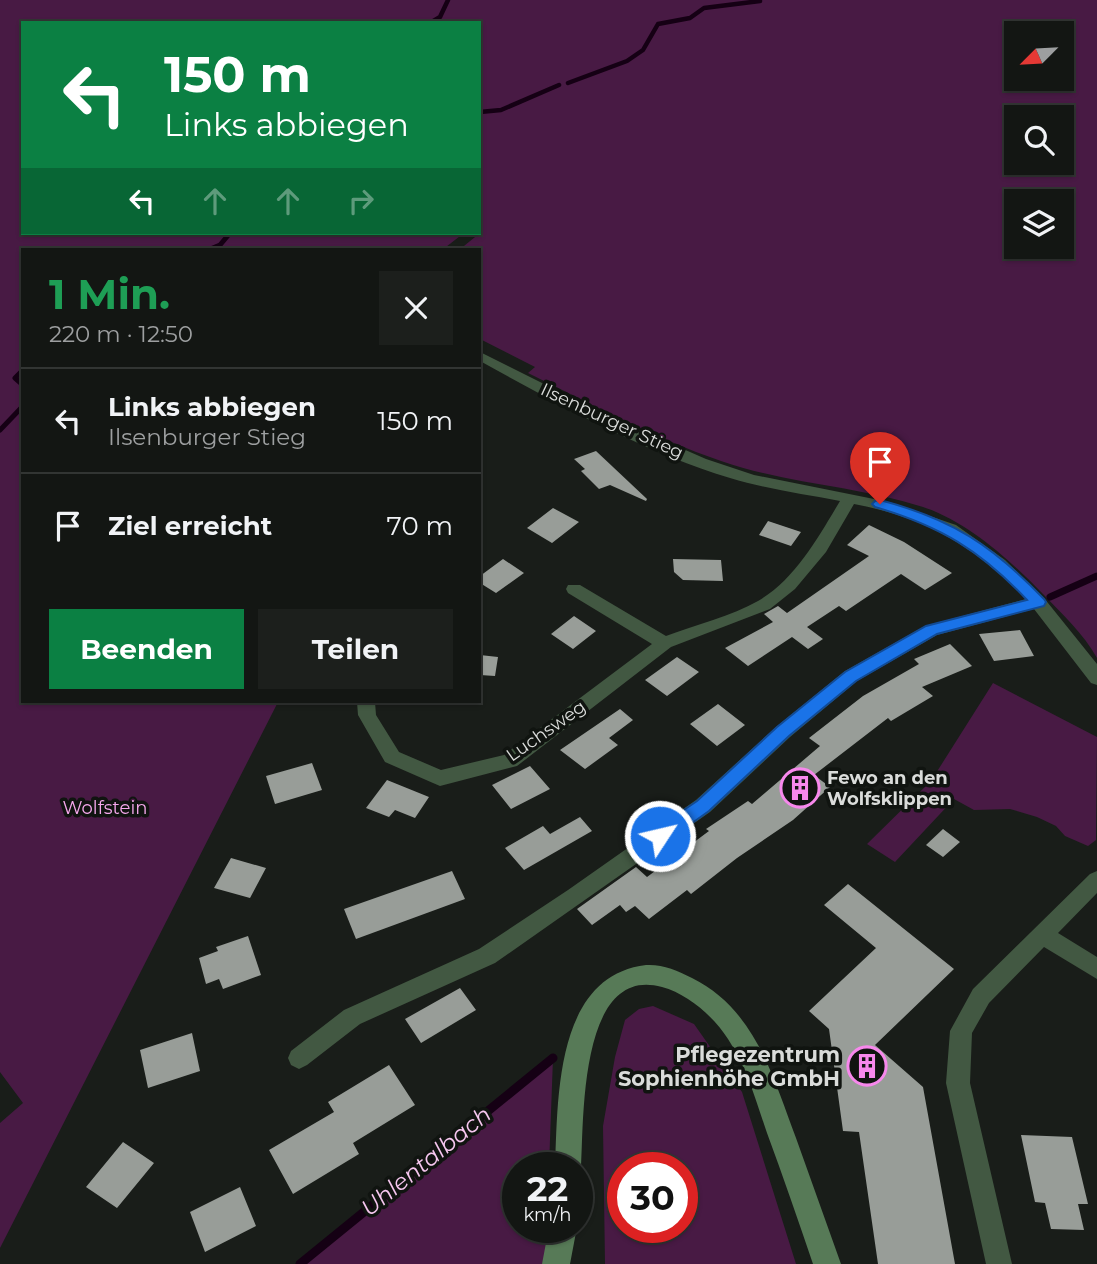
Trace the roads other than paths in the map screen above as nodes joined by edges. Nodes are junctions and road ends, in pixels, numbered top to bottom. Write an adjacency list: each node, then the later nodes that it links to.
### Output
1 (481, 357): 2 (street, Ilsenburger Stieg)
2 (850, 497): 4 (street, Ilsenburger Stieg); 5 (street, Luchsweg)
3 (574, 589): 5 (street)
4 (1038, 602): 6 (street, Ilsenburger Stieg); 11 (street)
5 (665, 643): 7 (street, Luchsweg)
6 (1097, 678)
7 (366, 703)
8 (1097, 880): 9 (street)
9 (1044, 935): 10 (street); 16 (street)
10 (1097, 969)
11 (299, 1058)
12 (569, 1152): 15 (main road)
13 (560, 1243): 14 (main road)
14 (556, 1264)
15 (827, 1264)
16 (999, 1264)

